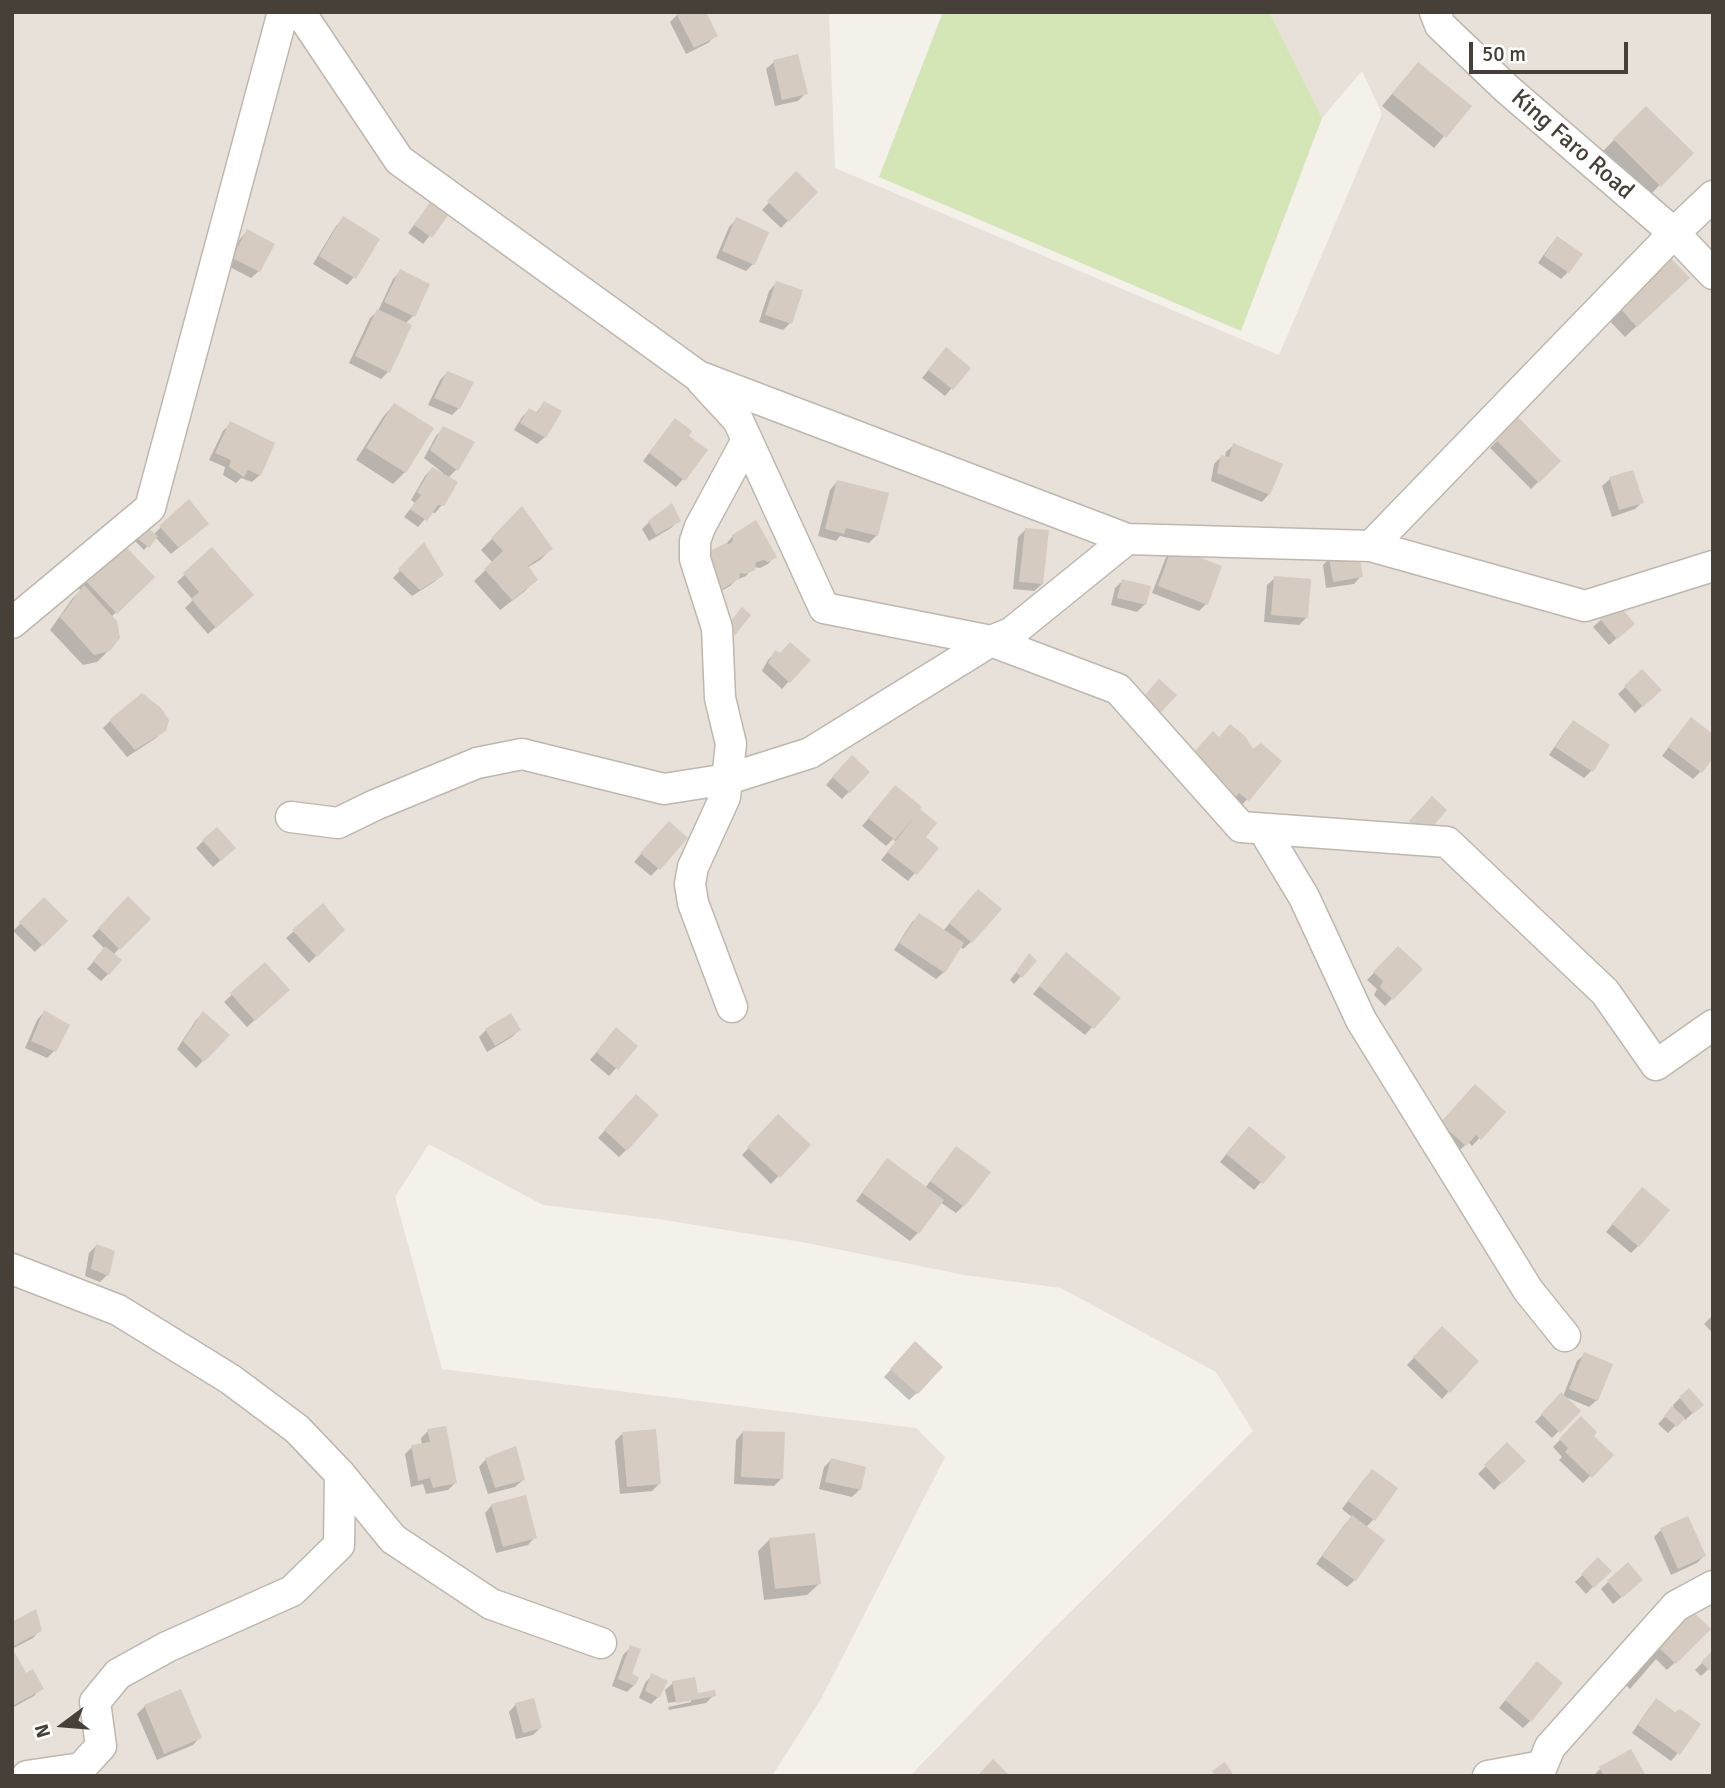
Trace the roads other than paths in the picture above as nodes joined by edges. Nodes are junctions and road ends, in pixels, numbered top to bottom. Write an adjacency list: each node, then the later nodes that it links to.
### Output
1 (283, 12): 12 (street)
2 (300, 12): 7 (street)
3 (1435, 12): 5 (street, King Faro Road)
4 (1708, 208): 5 (street)
5 (1674, 233): 6 (street, King Faro Road); 10 (street)
6 (1713, 274)
7 (698, 376): 8 (street); 9 (street)
8 (747, 440): 13 (street); 14 (street)
9 (1128, 539): 10 (street); 13 (street)
10 (1371, 546): 11 (street)
11 (1713, 566)
12 (12, 624)
13 (991, 641): 14 (street); 16 (street)
14 (728, 779): 15 (street); 17 (street)
15 (291, 817)
16 (1263, 829): 18 (street); 20 (street)
17 (732, 1007)
18 (1713, 1026)
19 (12, 1269): 21 (street)
20 (1565, 1336)
21 (340, 1474): 23 (street); 25 (street)
22 (1713, 1586): 24 (street)
23 (601, 1643)
24 (1540, 1771): 26 (street)
25 (27, 1776)
26 (1488, 1776)

